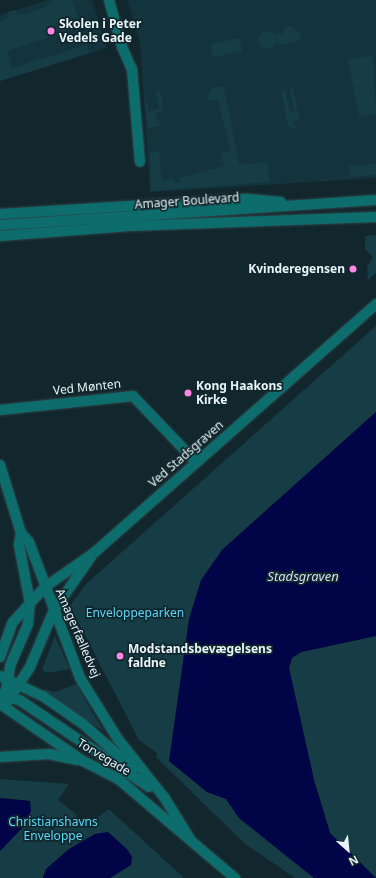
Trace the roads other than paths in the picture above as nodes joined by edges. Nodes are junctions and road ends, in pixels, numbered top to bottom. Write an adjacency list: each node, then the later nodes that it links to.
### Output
1 (108, 0): 2 (street)
2 (140, 162)
3 (376, 200): 4 (street, Amager Boulevard)
4 (299, 205): 5 (street); 7 (street, Amager Boulevard)
5 (0, 214)
6 (376, 217): 8 (street, Amager Boulevard)
7 (0, 225)
8 (0, 236)
9 (376, 304): 11 (street, Ved Stadsgraven)
10 (0, 410): 11 (street, Ved Mønten)
11 (196, 462): 14 (street, Ved Stadsgraven)
12 (0, 465): 13 (street, Amagerfælledvej)
13 (21, 532): 15 (street, Amagerfælledvej); 16 (street, Amagerfælledvej)
14 (95, 552): 15 (street, Ved Stadsgraven); 17 (street)
15 (45, 587): 16 (street, Ved Stadsgraven); 17 (street, Amagerfælledvej)
16 (30, 602): 18 (street, Ved Stadsgraven); 19 (street, Amagerfælledvej)
17 (54, 610): 20 (street); 24 (street, Amagerfælledvej)
18 (0, 657)
19 (3, 678): 20 (street, Torvegade); 21 (street, Amagerfælledvej)
20 (19, 685): 21 (street); 24 (street, Torvegade)
21 (3, 701): 23 (street, Torvegade); 25 (street)
22 (0, 757): 23 (street)
23 (83, 761): 26 (street, Torvegade)
24 (147, 779): 25 (street, Amagerfælledvej)
25 (164, 797): 26 (street, Torvegade)
26 (190, 839): 27 (street, Torvegade)
27 (235, 878)

